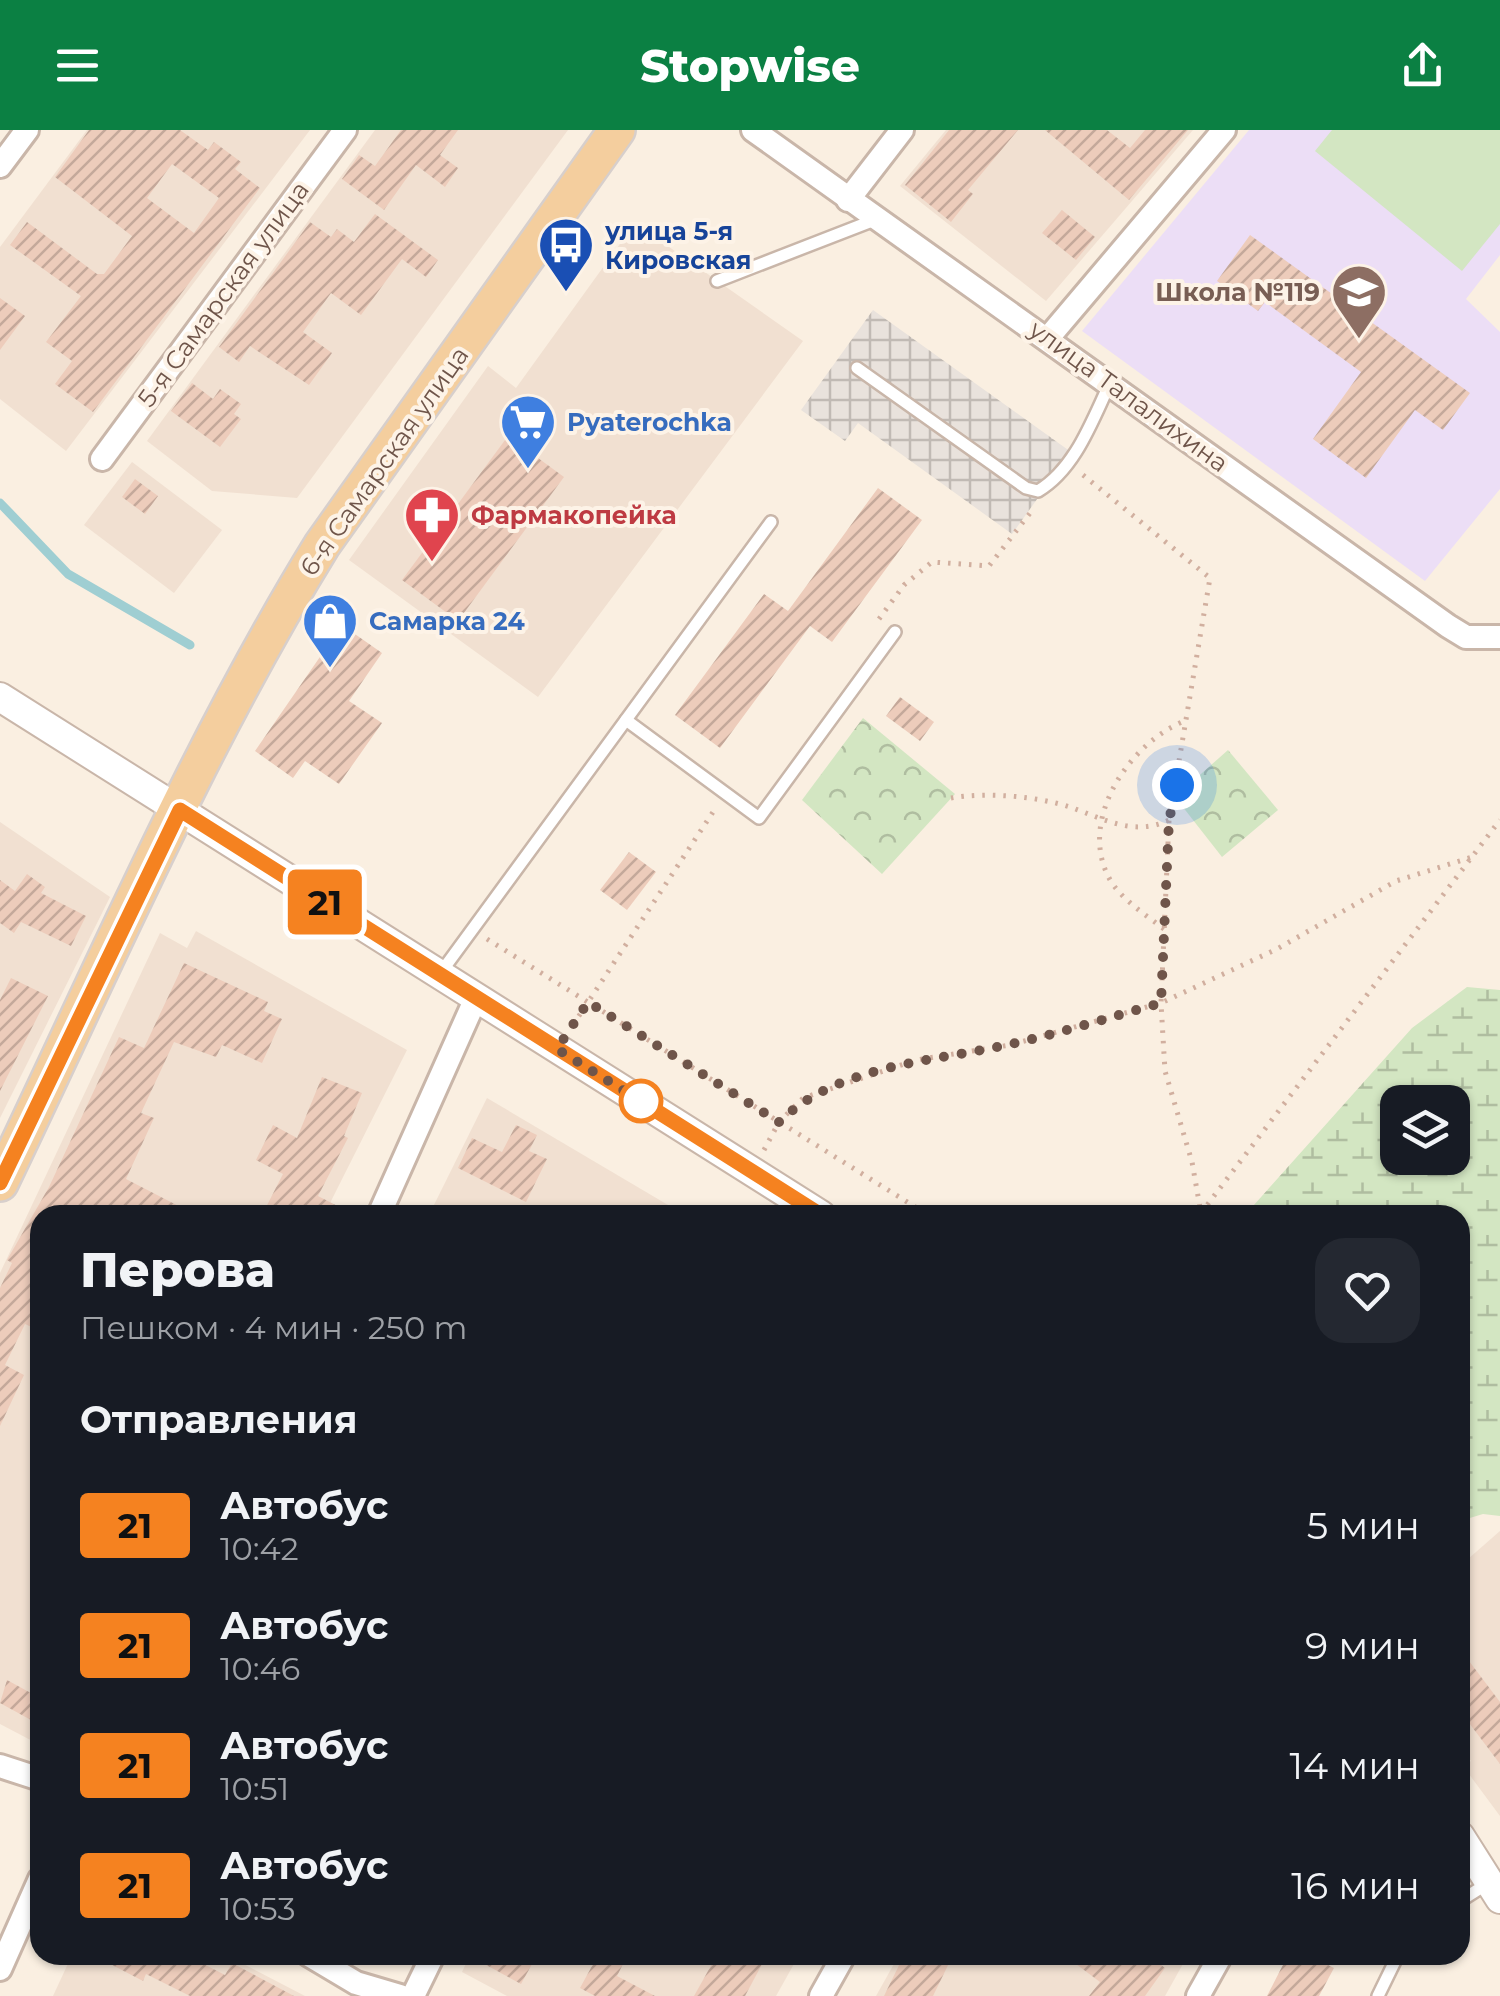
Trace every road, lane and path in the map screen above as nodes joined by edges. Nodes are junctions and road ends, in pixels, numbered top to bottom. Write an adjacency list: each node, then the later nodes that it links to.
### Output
1 (27, 130): 7 (street)
2 (345, 130): 14 (street, 5-я Самарская улица)
3 (617, 130): 27 (main road, 6-я Самарская улица)
4 (753, 130): 8 (street, улица Талалихина)
5 (902, 130): 8 (street)
6 (1224, 130): 11 (street)
7 (0, 166)
8 (848, 200): 9 (street, улица Талалихина)
9 (877, 219): 10 (lane); 11 (street, улица Талалихина)
10 (717, 281)
11 (1048, 338): 13 (street, улица Талалихина)
12 (857, 368): 16 (lane)
13 (1110, 383): 15 (lane); 20 (street, улица Талалихина)
14 (102, 459)
15 (1067, 463): 16 (lane); 24 (path)
16 (1054, 482): 18 (path)
17 (771, 522): 23 (lane)
18 (874, 627)
19 (896, 632): 25 (lane)
20 (1493, 638): 21 (street, улица Талалихина)
21 (1500, 661)
22 (0, 696): 27 (street)
23 (626, 720): 25 (lane); 33 (lane)
24 (1187, 720): 28 (path); 29 (path)
25 (726, 793): 36 (path)
26 (952, 798): 28 (path)
27 (180, 810): 34 (street); 41 (main road, 6-я Самарская улица)
28 (1104, 820): 29 (path); 32 (path)
29 (1169, 820): 32 (path)
30 (1500, 820): 31 (path)
31 (1472, 856): 37 (path); 46 (path)
32 (1164, 929): 37 (path)
33 (472, 930): 34 (lane); 36 (path)
34 (439, 975): 35 (street)
35 (476, 998): 38 (street); 42 (street)
36 (588, 1002): 38 (path); 39 (path)
37 (1161, 1003): 39 (path); 45 (path)
38 (557, 1049): 40 (street)
39 (779, 1122): 40 (path); 44 (path)
40 (753, 1172): 43 (street)
41 (0, 1184)
42 (383, 1205)
43 (791, 1205)
44 (912, 1205)
45 (1199, 1205)
46 (1207, 1205)
47 (0, 1766): 48 (street)
48 (30, 1776)
49 (1470, 1851): 50 (street)
50 (1495, 1890): 51 (lane)
51 (1470, 1898)
52 (30, 1902): 58 (street)
53 (326, 1965): 59 (street)
54 (428, 1965): 60 (street)
55 (839, 1965): 61 (street)
56 (1216, 1965): 62 (street)
57 (1393, 1965): 63 (lane)
58 (0, 1969)
59 (400, 1996)
60 (414, 1996)
61 (822, 1996)
62 (1198, 1996)
63 (1378, 1996)

